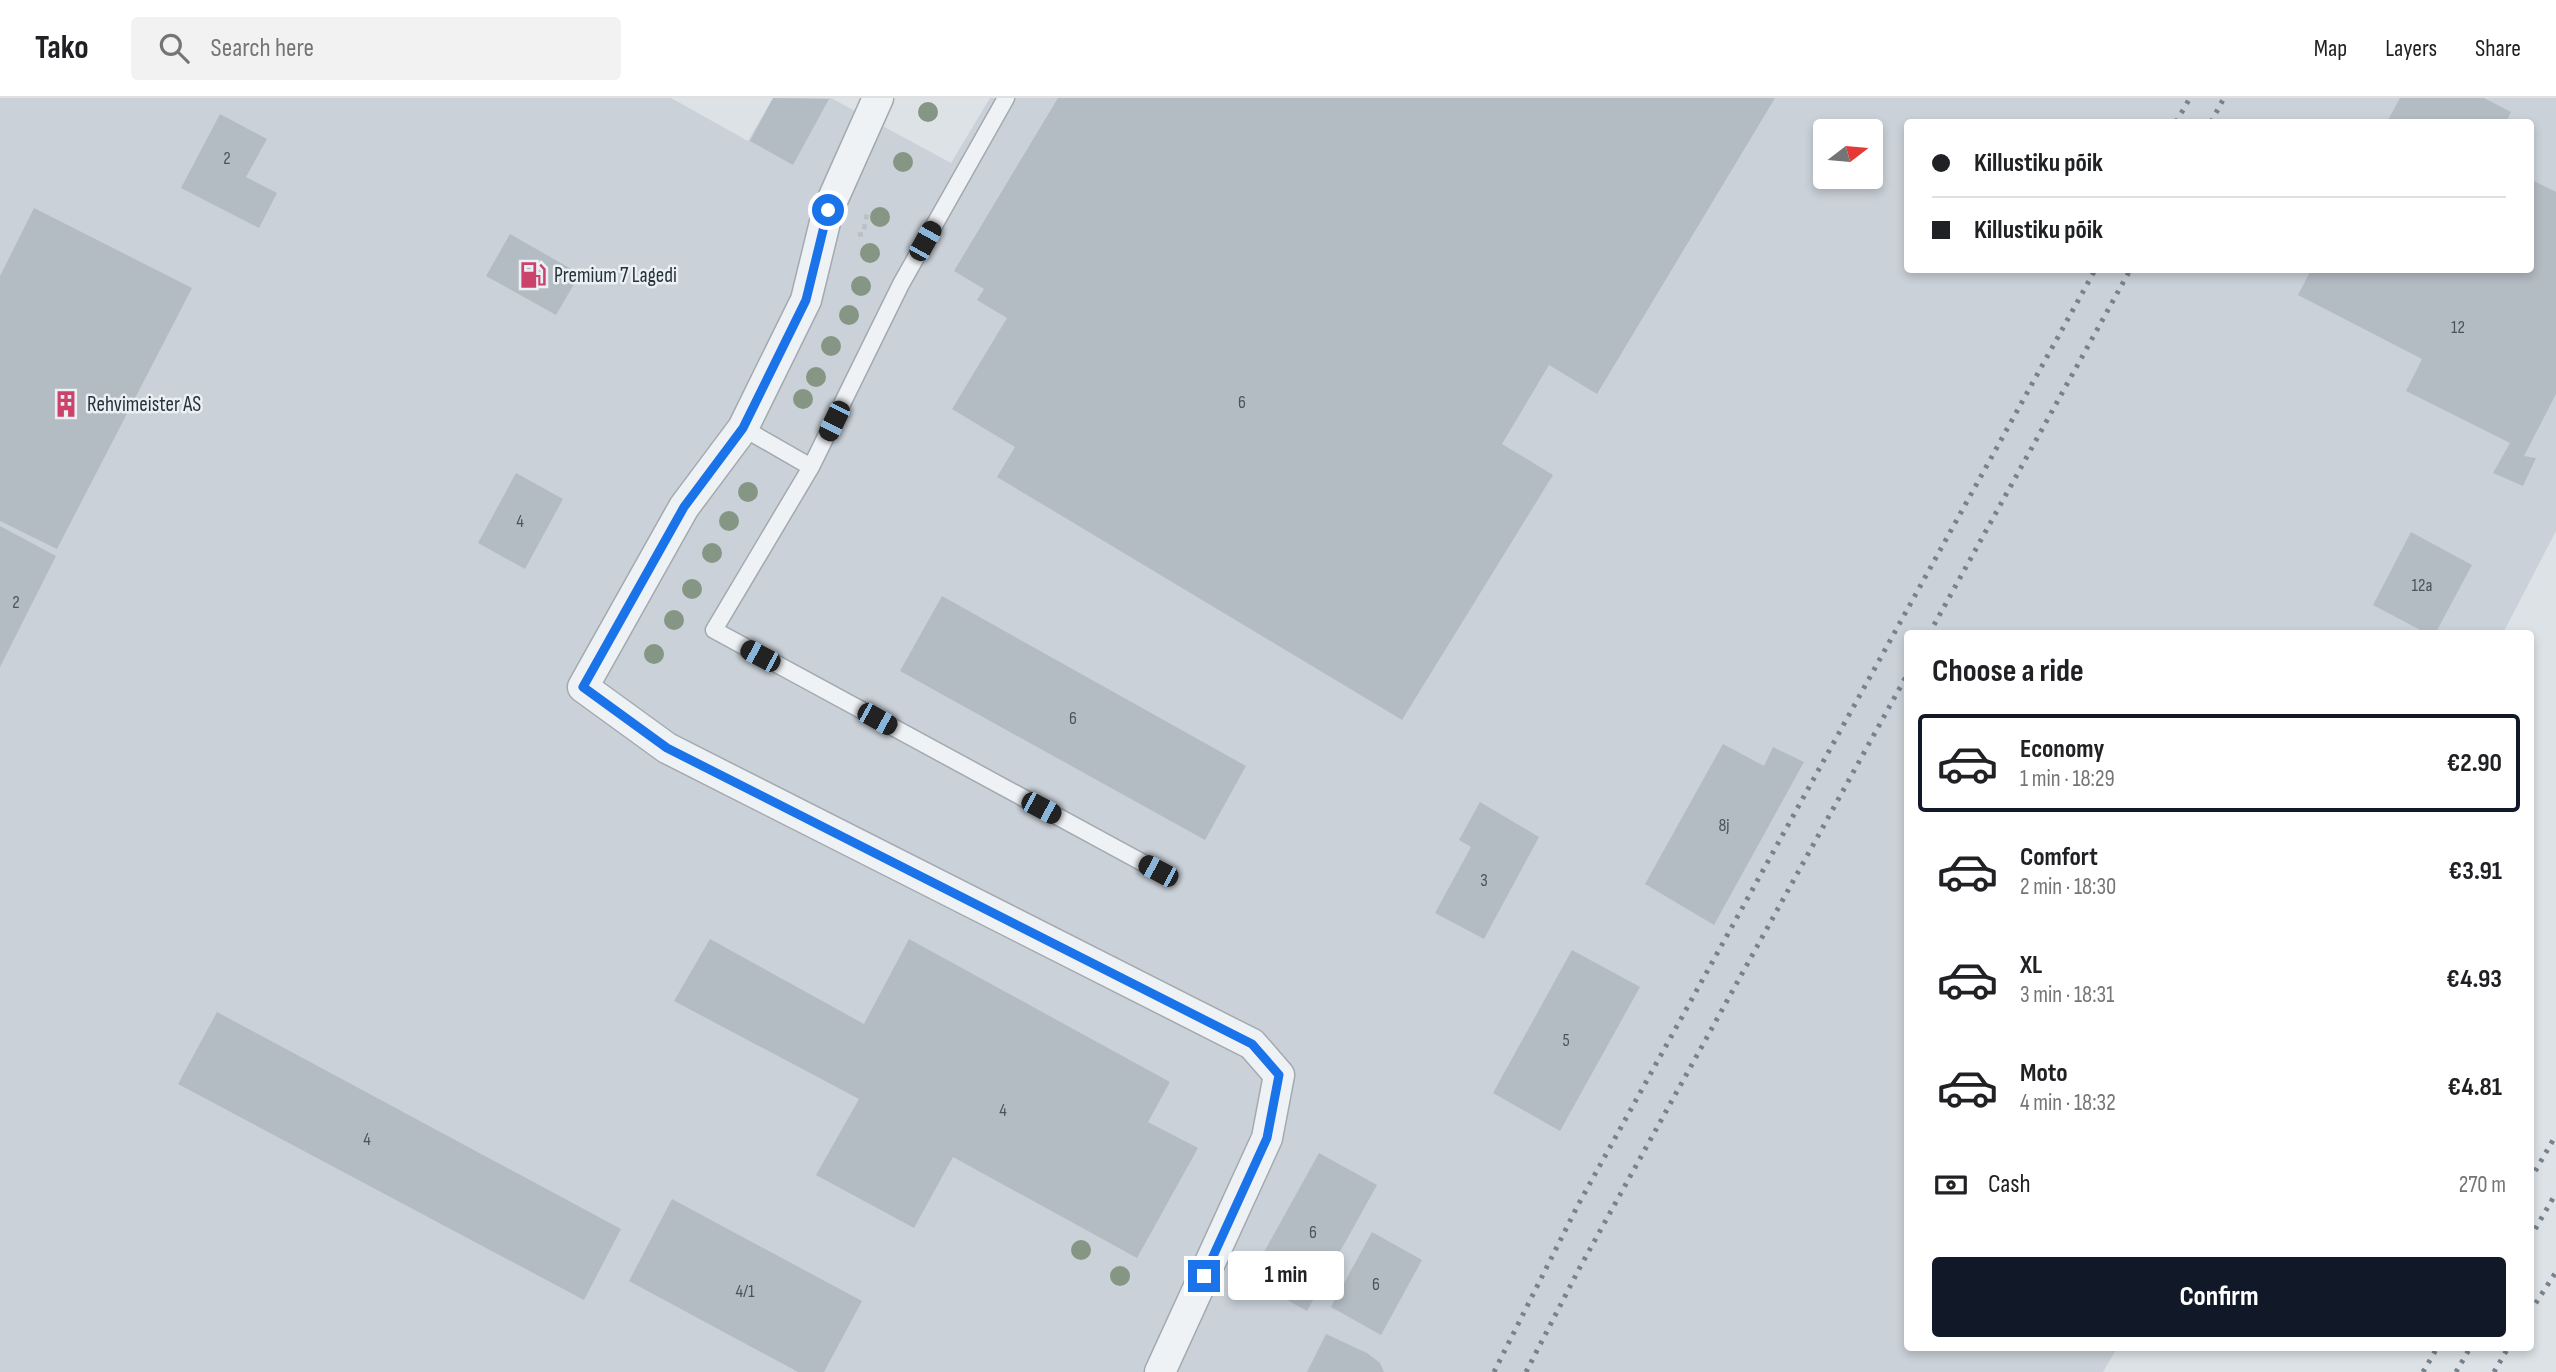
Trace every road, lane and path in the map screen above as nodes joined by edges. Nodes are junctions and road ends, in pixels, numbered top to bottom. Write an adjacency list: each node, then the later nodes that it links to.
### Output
1 (878, 98): 3 (street)
2 (1006, 98): 4 (lane)
3 (743, 428): 4 (lane); 6 (street)
4 (811, 467): 5 (lane)
5 (1158, 871)
6 (1160, 1372)

